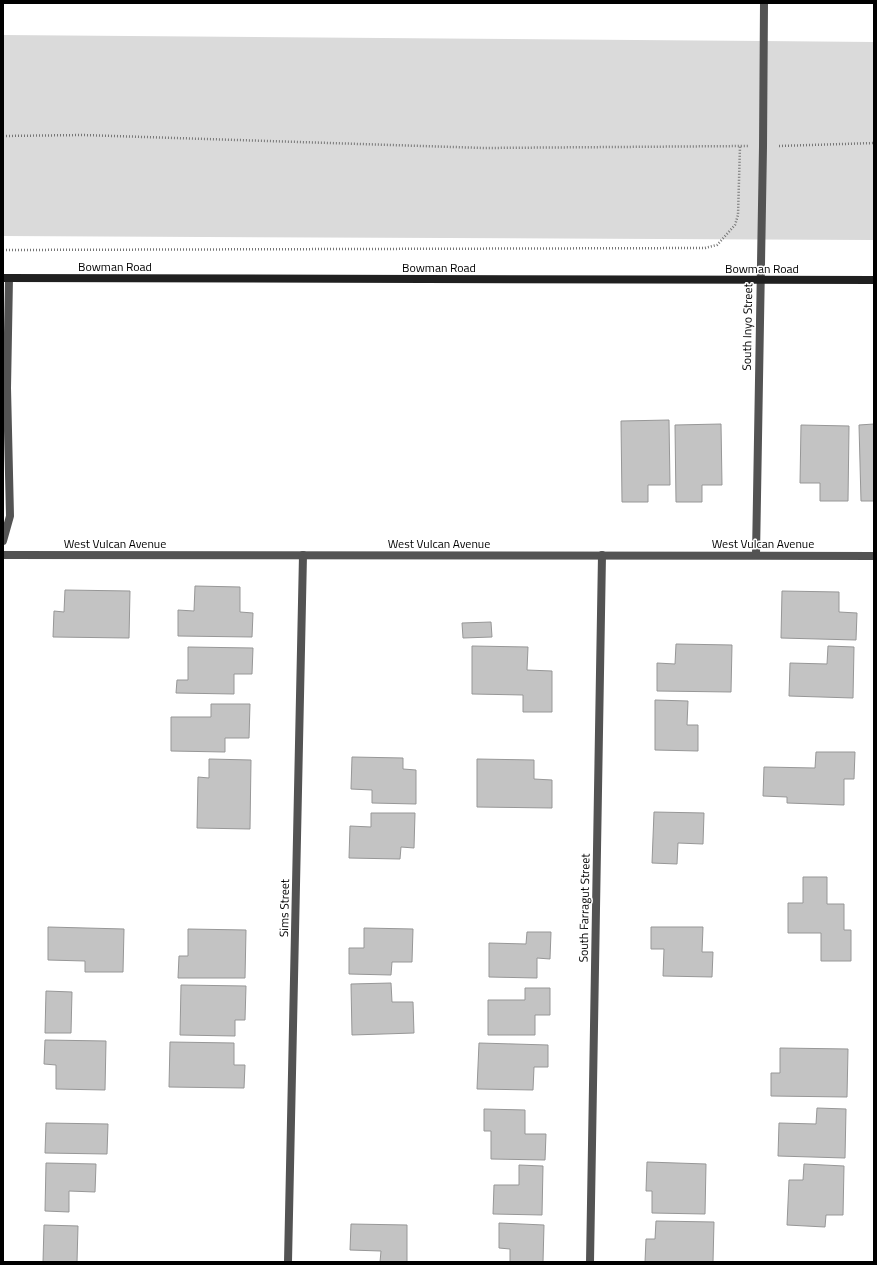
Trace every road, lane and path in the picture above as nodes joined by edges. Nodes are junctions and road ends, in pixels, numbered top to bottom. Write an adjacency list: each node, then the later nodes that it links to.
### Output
1 (764, 3): 5 (street, South Inyo Street)
2 (3, 136): 4 (path)
3 (874, 143): 5 (path)
4 (740, 146): 5 (path); 6 (path)
5 (763, 147): 8 (street, South Inyo Street)
6 (3, 250)
7 (6, 278): 8 (main road, Bowman Road); 10 (street)
8 (760, 280): 9 (main road, Bowman Road); 14 (street, South Inyo Street)
9 (874, 280)
10 (3, 541)
11 (3, 555): 12 (street, West Vulcan Avenue)
12 (303, 555): 13 (street, West Vulcan Avenue); 16 (street, Sims Street)
13 (602, 555): 14 (street, West Vulcan Avenue); 17 (street, South Farragut Street)
14 (756, 555): 15 (street, West Vulcan Avenue)
15 (874, 556)
16 (288, 1262)
17 (590, 1262)

